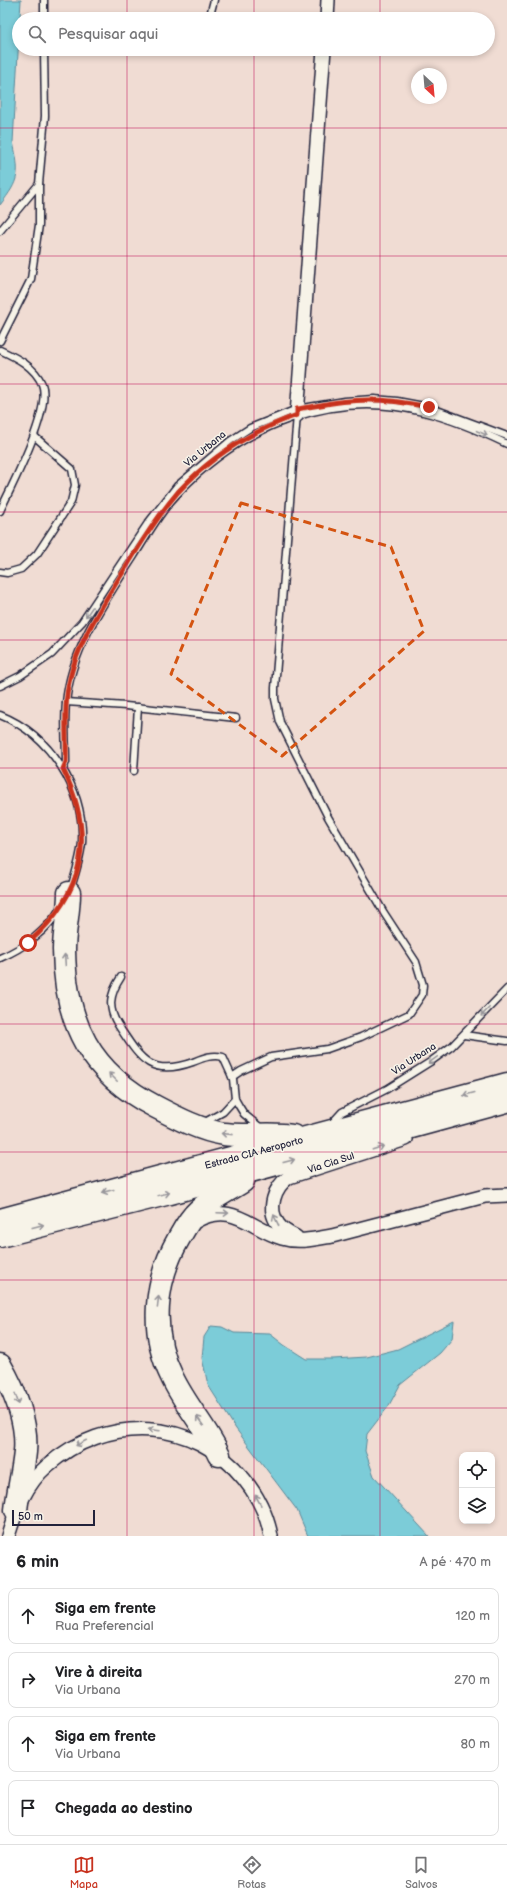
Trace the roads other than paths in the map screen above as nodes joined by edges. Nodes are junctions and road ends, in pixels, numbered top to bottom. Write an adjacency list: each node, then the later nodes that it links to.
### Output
1 (44, 0): 4 (lane)
2 (214, 0): 5 (lane)
3 (328, 0): 6 (street)
4 (44, 12)
5 (211, 12)
6 (327, 12)
7 (44, 56): 9 (lane)
8 (323, 56): 13 (street)
9 (39, 184): 10 (lane); 11 (lane)
10 (0, 231)
11 (0, 341)
12 (0, 350): 14 (lane)
13 (297, 412): 15 (lane, Via Urbana); 16 (lane, Via Urbana, one-way to 16); 19 (lane, Via Urbana, one-way to 19); 20 (lane, Via Urbana); 32 (lane)
14 (34, 436): 17 (lane); 18 (lane)
15 (507, 436)
16 (507, 444)
17 (0, 511)
18 (0, 572)
19 (0, 686)
20 (66, 702): 21 (lane); 24 (lane, Via Urbana)
21 (138, 708): 23 (lane); 25 (lane)
22 (0, 715): 24 (lane)
23 (236, 718)
24 (63, 769): 26 (lane)
25 (134, 772)
26 (69, 893): 27 (lane); 37 (highway, one-way to 26)
27 (0, 958)
28 (122, 977): 32 (lane)
29 (507, 989): 30 (lane, Via Urbana, one-way to 30)
30 (464, 1035): 31 (lane); 39 (lane, Via Urbana, one-way to 39)
31 (507, 1042)
32 (232, 1077): 34 (lane)
33 (507, 1084): 39 (highway, Estrada CIA Aeroporto, one-way to 39)
34 (235, 1099): 37 (lane); 38 (lane)
35 (502, 1103): 36 (highway, Estrada CIA Aeroporto)
36 (454, 1115): 40 (highway, Estrada CIA Aeroporto, one-way to 36); 45 (street, Via Cia Sul, one-way to 36)
37 (197, 1126): 38 (highway, one-way to 37)
38 (268, 1134): 39 (highway)
39 (316, 1136): 42 (highway, Estrada CIA Aeroporto, one-way to 42)
40 (263, 1167): 43 (highway); 44 (highway, Estrada CIA Aeroporto, one-way to 40)
41 (507, 1195): 45 (street)
42 (0, 1220)
43 (186, 1225): 45 (street, one-way to 45); 47 (highway, one-way to 43)
44 (0, 1236)
45 (307, 1240)
46 (0, 1364): 48 (highway, one-way to 48)
47 (219, 1455): 48 (street, one-way to 48); 49 (street, one-way to 47)
48 (16, 1510): 50 (street)
49 (272, 1534)
50 (8, 1536)

